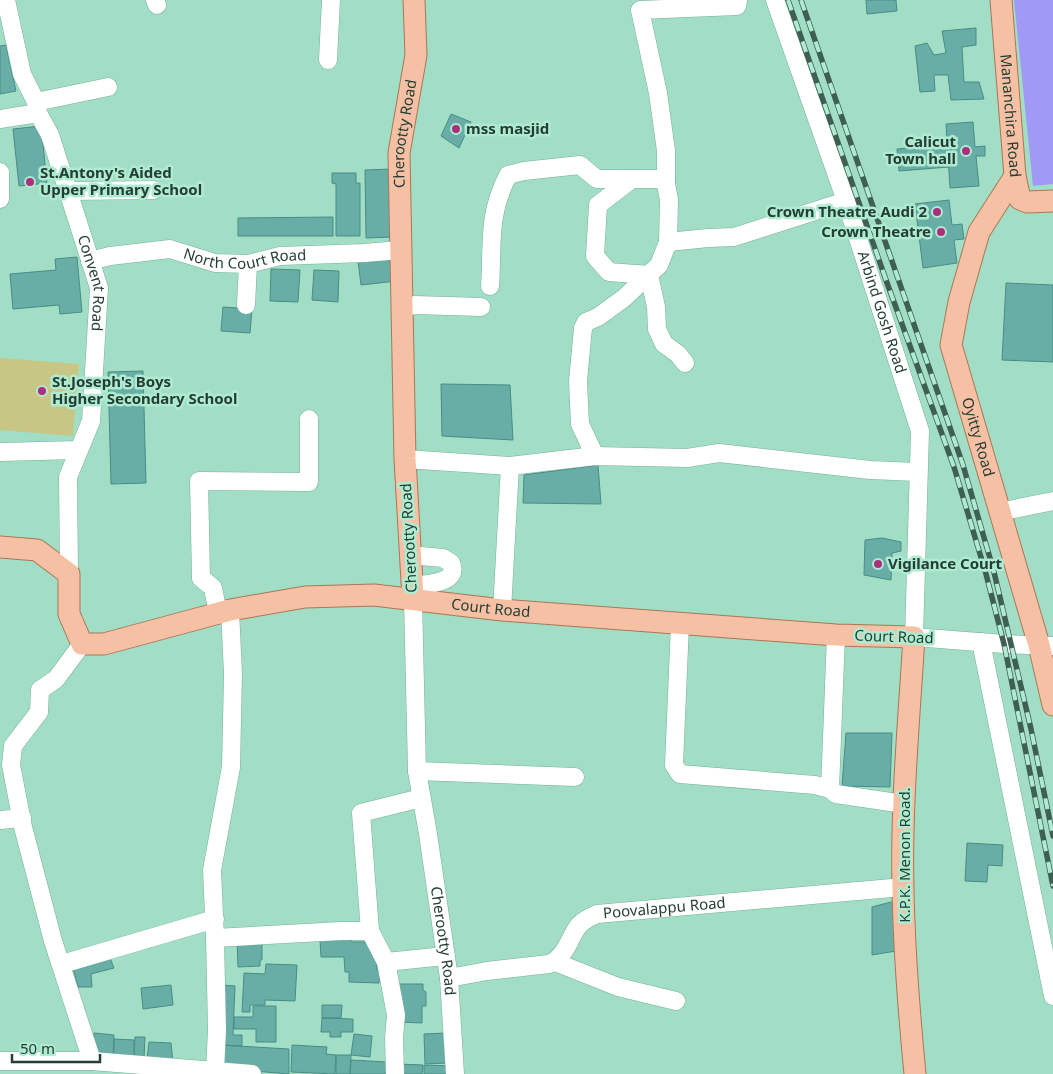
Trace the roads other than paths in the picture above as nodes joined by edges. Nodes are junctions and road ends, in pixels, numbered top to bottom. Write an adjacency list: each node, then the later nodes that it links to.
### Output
1 (6, 0): 9 (street, Convent Road)
2 (331, 0): 7 (street)
3 (414, 0): 21 (main road, Cherootty Road)
4 (738, 0): 14 (street)
5 (775, 0): 18 (street, Arbind Gosh Road)
6 (1001, 0): 12 (main road, Mananchira Road)
7 (328, 60)
8 (108, 87): 9 (street)
9 (37, 108): 10 (street); 16 (street, Convent Road)
10 (0, 119)
11 (0, 172): 17 (street)
12 (1015, 176): 19 (main road, Mananchira Road); 38 (main road, Oyitty Road)
13 (632, 179): 14 (street); 24 (street); 25 (street)
14 (666, 184): 20 (street)
15 (154, 190): 16 (street)
16 (68, 191): 22 (street, Convent Road)
17 (0, 199)
18 (846, 201): 20 (street); 36 (street, Arbind Gosh Road)
19 (1053, 201)
20 (668, 242): 24 (street)
21 (400, 250): 23 (street, North Court Road); 28 (main road, Cherootty Road)
22 (90, 261): 23 (street, North Court Road); 31 (street, Convent Road)
23 (248, 264): 26 (street)
24 (649, 275): 29 (street); 33 (street)
25 (490, 286)
26 (246, 305)
27 (482, 307): 28 (street)
28 (402, 308): 34 (main road, Cherootty Road)
29 (685, 363)
30 (309, 419): 44 (street)
31 (79, 450): 32 (street); 41 (street, Convent Road)
32 (0, 452)
33 (595, 456): 35 (street); 36 (street)
34 (404, 459): 35 (street); 40 (main road, Cherootty Road)
35 (510, 466): 43 (street)
36 (918, 472): 47 (street, Arbind Gosh Road)
37 (1053, 500): 38 (street)
38 (999, 512): 50 (main road, Oyitty Road)
39 (0, 547): 41 (main road)
40 (410, 555): 42 (main road, Cherootty Road); 42 (street)
41 (69, 574): 49 (main road)
42 (413, 593): 43 (main road, Court Road); 44 (main road, Court Road); 52 (street, Cherootty Road)
43 (502, 610): 45 (main road, Court Road)
44 (224, 612): 49 (main road, Court Road); 60 (street)
45 (680, 624): 46 (main road, Court Road); 54 (street)
46 (836, 635): 47 (main road, Court Road); 54 (street)
47 (914, 636): 48 (street, Court Road); 56 (main road, K.P.K. Menon Road.)
48 (981, 642): 50 (street, Court Road); 68 (street)
49 (82, 644): 57 (street)
50 (1046, 645): 51 (main road, Oyitty Road)
51 (1053, 705)
52 (417, 771): 53 (street); 55 (street, Cherootty Road)
53 (575, 777)
54 (830, 790): 56 (street)
55 (421, 798): 61 (street); 63 (street, Cherootty Road)
56 (904, 804): 59 (main road, K.P.K. Menon Road.)
57 (22, 818): 58 (street); 66 (street)
58 (0, 820)
59 (903, 886): 65 (street, Poovalappu Road); 77 (main road, K.P.K. Menon Road.)
60 (214, 920): 62 (street); 66 (street)
61 (370, 932): 62 (street); 64 (street)
62 (216, 938): 73 (street)
63 (445, 956): 64 (street); 67 (street, Cherootty Road)
64 (386, 962): 75 (street)
65 (555, 962): 67 (street); 69 (street)
66 (62, 964): 71 (street)
67 (449, 978): 76 (street, Cherootty Road)
68 (1053, 996)
69 (676, 1001)
70 (0, 1061): 71 (street)
71 (92, 1061): 72 (street)
72 (117, 1069): 73 (street)
73 (214, 1071): 74 (street)
74 (252, 1074)
75 (395, 1074)
76 (455, 1074)
77 (915, 1074)

